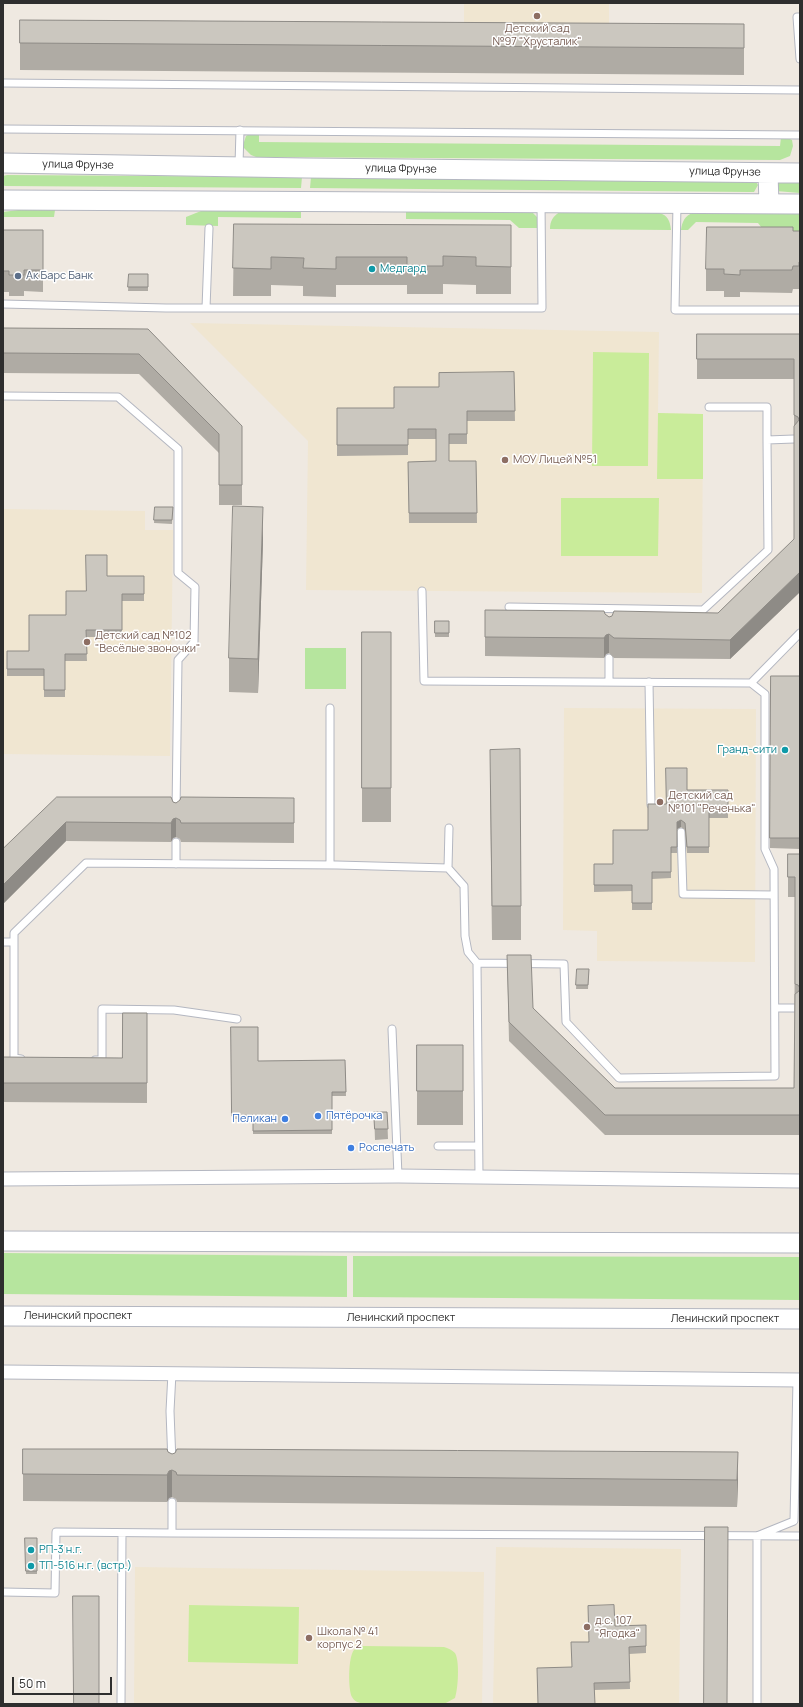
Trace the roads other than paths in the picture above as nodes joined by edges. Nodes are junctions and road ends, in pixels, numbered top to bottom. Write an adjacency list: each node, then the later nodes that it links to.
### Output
1 (800, 17): 2 (lane)
2 (800, 59)
3 (3, 83): 4 (lane)
4 (800, 90)
5 (3, 129): 6 (lane)
6 (240, 130): 7 (lane); 9 (lane)
7 (800, 135)
8 (3, 163): 9 (main road, улица Фрунзе)
9 (239, 167): 10 (main road, улица Фрунзе)
10 (768, 172): 11 (main road, улица Фрунзе); 15 (main road)
11 (800, 172)
12 (3, 200): 13 (main road)
13 (541, 203): 14 (main road); 19 (lane)
14 (677, 204): 15 (main road); 20 (lane)
15 (769, 204): 16 (main road)
16 (800, 204)
17 (209, 228): 19 (lane)
18 (3, 304): 19 (lane)
19 (206, 308)
20 (800, 310)
21 (3, 396): 36 (lane)
22 (709, 407): 24 (lane)
23 (794, 439): 24 (lane)
24 (767, 440): 27 (lane)
25 (422, 591): 31 (lane)
26 (509, 608): 27 (lane)
27 (609, 609): 28 (lane)
28 (609, 618)
29 (800, 632): 33 (lane)
30 (609, 658): 31 (lane)
31 (609, 682): 32 (lane)
32 (649, 682): 33 (lane); 35 (lane)
33 (751, 683): 43 (lane)
34 (330, 708): 41 (lane)
35 (651, 805)
36 (176, 817)
37 (449, 828): 42 (lane)
38 (681, 832): 43 (lane)
39 (176, 842): 40 (lane)
40 (176, 864): 41 (lane); 45 (lane)
41 (330, 865): 42 (lane)
42 (448, 868): 46 (lane)
43 (774, 895): 47 (lane)
44 (3, 942): 45 (lane)
45 (14, 942): 51 (lane)
46 (477, 963): 47 (lane); 54 (lane)
47 (775, 1008): 48 (lane)
48 (795, 1008)
49 (237, 1019): 52 (lane)
50 (392, 1029): 55 (lane)
51 (29, 1059)
52 (88, 1060)
53 (438, 1146): 54 (lane)
54 (478, 1146): 56 (lane)
55 (398, 1176): 56 (street); 57 (street)
56 (479, 1177): 58 (street)
57 (3, 1179)
58 (800, 1181)
59 (3, 1241): 60 (main road)
60 (800, 1242)
61 (3, 1316): 62 (main road, Ленинский проспект)
62 (800, 1319)
63 (3, 1372): 64 (street)
64 (172, 1373): 65 (street); 66 (lane)
65 (799, 1380): 70 (lane)
66 (172, 1469)
67 (172, 1502): 69 (lane)
68 (122, 1533): 69 (lane); 72 (lane); 73 (lane)
69 (172, 1533): 70 (lane)
70 (757, 1536): 71 (lane); 74 (lane)
71 (800, 1536)
72 (3, 1592)
73 (121, 1704)
74 (757, 1704)

